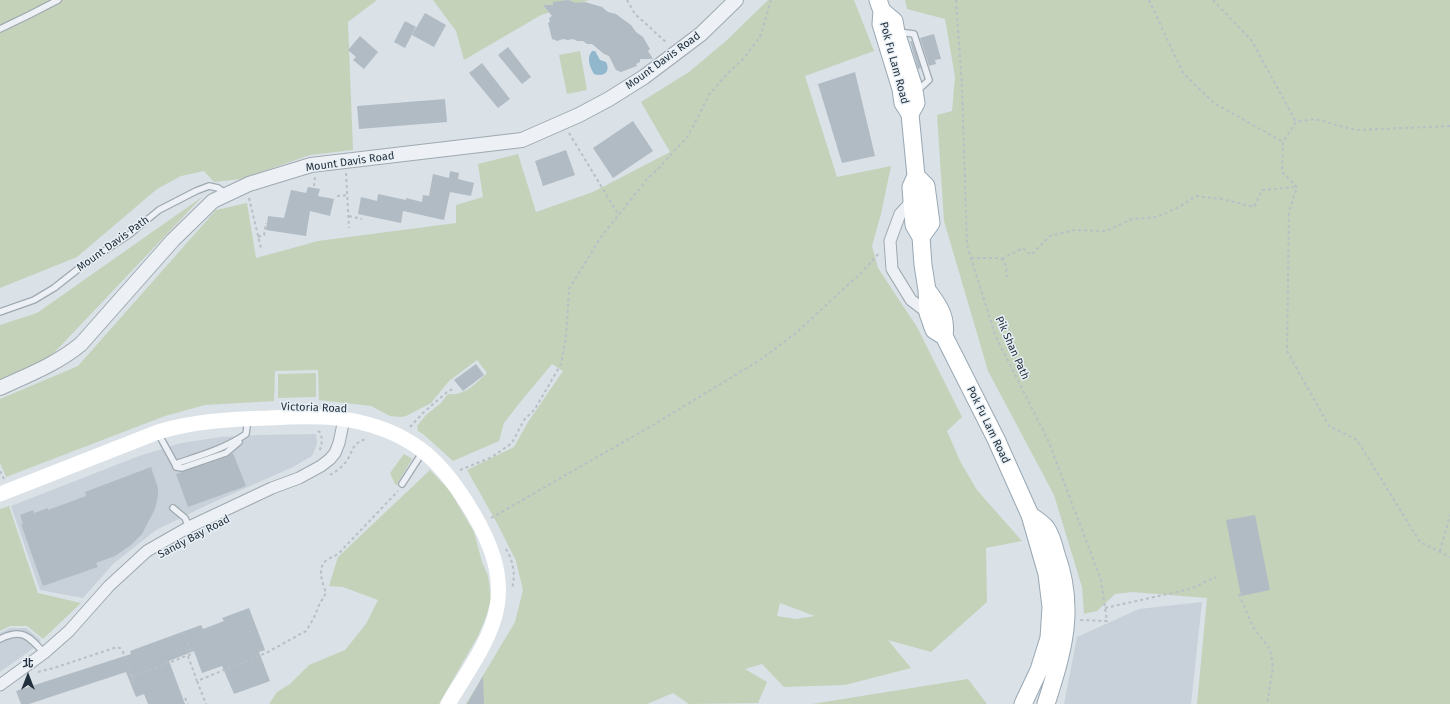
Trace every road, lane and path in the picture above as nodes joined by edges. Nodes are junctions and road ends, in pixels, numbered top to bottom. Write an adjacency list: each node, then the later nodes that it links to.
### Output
1 (58, 0): 9 (lane)
2 (627, 0): 10 (path)
3 (736, 0): 13 (street, Mount Davis Road)
4 (771, 0): 26 (path)
5 (956, 0): 35 (path, Pik Shan Path)
6 (1149, 0): 15 (path)
7 (1213, 0): 12 (path)
8 (880, 5): 11 (main road, Pok Fu Lam Road); 11 (main road, Pok Fu Lam Road)
9 (0, 29)
10 (667, 43)
11 (910, 114): 18 (main road, Pok Fu Lam Road)
12 (1296, 122): 14 (path); 15 (path)
13 (562, 123): 21 (street, Mount Davis Road); 26 (path)
14 (1450, 126)
15 (1284, 142): 20 (path)
16 (346, 169): 22 (path)
17 (316, 176): 19 (path)
18 (916, 176): 25 (main road, Pok Fu Lam Road); 32 (main road, Pok Fu Lam Road)
19 (314, 186)
20 (1297, 187): 36 (path); 61 (path)
21 (226, 195): 39 (lane, Mount Davis Path); 42 (street, Mount Davis Road)
22 (348, 195): 23 (path); 27 (path)
23 (337, 196)
24 (249, 197): 31 (path)
25 (912, 201): 32 (main road, Pok Fu Lam Road); 33 (street)
26 (618, 214): 51 (path)
27 (349, 215): 28 (path); 30 (path)
28 (362, 219)
29 (266, 223): 31 (path)
30 (349, 228)
31 (258, 237): 34 (path)
32 (921, 237): 38 (main road, Pok Fu Lam Road)
33 (890, 241): 40 (street); 58 (path)
34 (261, 248)
35 (971, 258): 36 (path); 66 (path, Pik Shan Path)
36 (1002, 259): 37 (path)
37 (1007, 277)
38 (927, 290): 40 (main road, Pok Fu Lam Road); 41 (main road, Pok Fu Lam Road)
39 (0, 312)
40 (928, 313): 41 (main road, Pok Fu Lam Road)
41 (944, 336): 70 (main road, Pok Fu Lam Road)
42 (0, 388)
43 (454, 388): 47 (path)
44 (248, 419): 45 (main road, Victoria Road); 46 (main road, Victoria Road); 46 (lane)
45 (344, 419): 47 (main road, Victoria Road); 59 (street, Sandy Bay Road)
46 (158, 432): 54 (main road, Victoria Road)
47 (402, 437): 49 (main road, Victoria Road)
48 (366, 439): 52 (path)
49 (423, 451): 53 (lane); 81 (main road, Victoria Road)
50 (0, 471): 54 (path)
51 (455, 472)
52 (327, 477)
53 (402, 484)
54 (2, 488)
55 (398, 491): 75 (path)
56 (172, 508): 59 (lane)
57 (1450, 515): 61 (path)
58 (487, 521)
59 (189, 527): 71 (street, Sandy Bay Road)
60 (502, 544): 64 (path)
61 (1440, 551): 62 (path)
62 (1450, 557)
63 (1216, 576): 66 (path)
64 (511, 594)
65 (1239, 594): 84 (path)
66 (1105, 608): 67 (path, Pik Shan Path)
67 (1077, 626)
68 (184, 632): 72 (path)
69 (0, 639): 71 (lane)
70 (1056, 640): 82 (main road, Pok Fu Lam Road); 83 (main road, Pok Fu Lam Road)
71 (44, 653): 76 (street, Sandy Bay Road)
72 (188, 656): 74 (path); 75 (path)
73 (42, 666): 74 (path)
74 (132, 677): 77 (path)
75 (197, 681): 80 (path)
76 (0, 685)
77 (135, 685)
78 (185, 698): 79 (path)
79 (188, 704)
80 (206, 704)
81 (448, 704)
82 (1023, 704)
83 (1046, 704)
84 (1267, 704)

